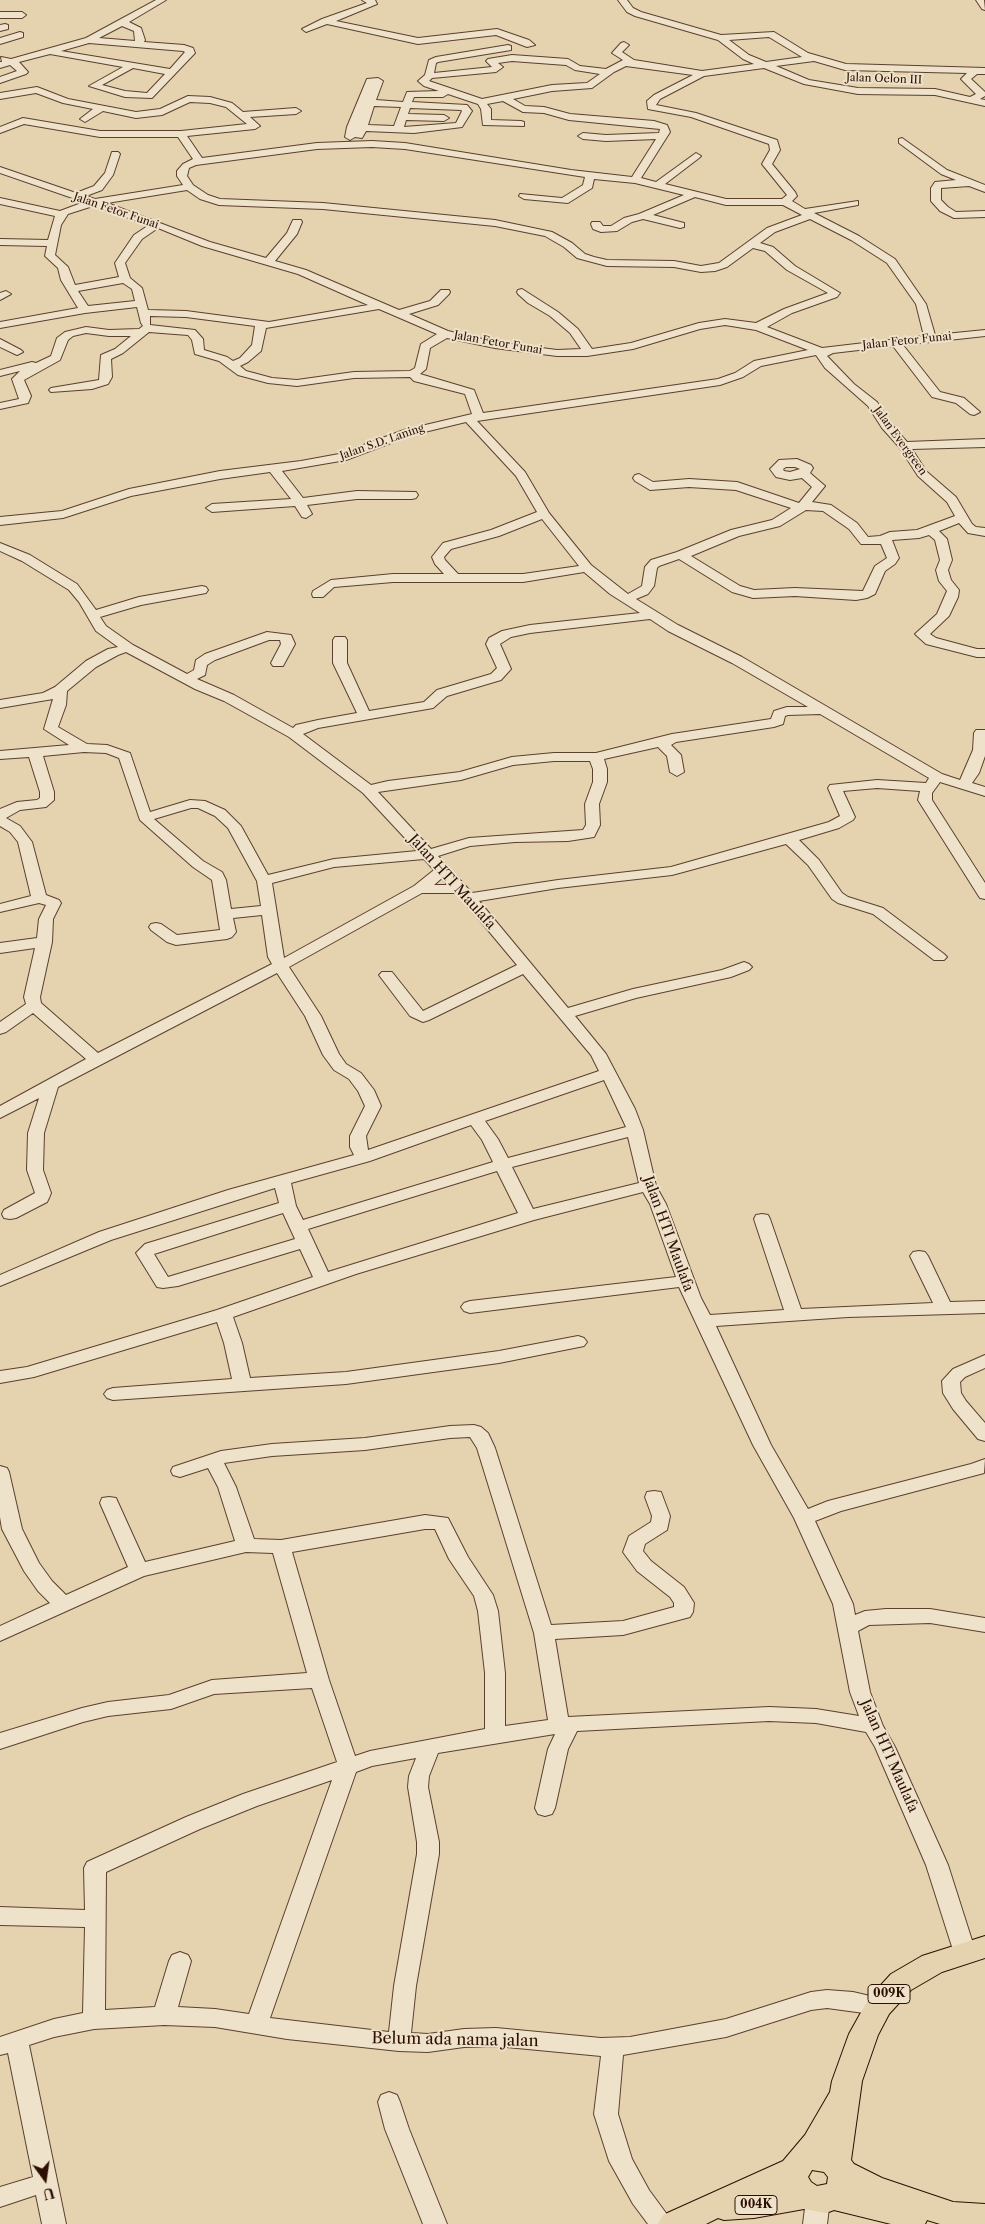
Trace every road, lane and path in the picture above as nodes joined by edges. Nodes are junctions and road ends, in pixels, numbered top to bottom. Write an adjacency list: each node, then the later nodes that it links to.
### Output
1 (162, 0): 9 (street)
2 (366, 0): 8 (street)
3 (622, 0): 12 (street, Jalan Oelon III)
4 (980, 0): 5 (street)
5 (985, 7)
6 (0, 15): 7 (street)
7 (22, 16)
8 (325, 21): 10 (street); 30 (street)
9 (119, 22): 13 (street); 15 (street)
10 (306, 29)
11 (20, 35): 14 (street)
12 (721, 38): 19 (street); 24 (street, Jalan Oelon III)
13 (90, 40): 15 (street); 17 (street)
14 (0, 41)
15 (138, 44): 27 (street)
16 (624, 45): 21 (street)
17 (49, 52): 20 (street); 23 (street)
18 (0, 57): 20 (street)
19 (813, 58): 24 (street); 25 (street)
20 (11, 62): 22 (street); 31 (street)
21 (629, 62): 28 (street); 29 (street)
22 (0, 65)
23 (131, 66): 27 (street); 27 (street)
24 (765, 66): 29 (street); 35 (street, Jalan Oelon III)
25 (974, 71): 26 (street); 35 (street)
26 (985, 71)
27 (171, 72)
28 (609, 72): 30 (street); 34 (street)
29 (702, 74): 69 (street)
30 (429, 76): 36 (street)
31 (0, 80)
32 (451, 95): 38 (street)
33 (0, 96): 39 (street)
34 (505, 98): 36 (street); 51 (street)
35 (972, 100): 37 (street, Jalan Oelon III)
36 (481, 102): 45 (street)
37 (985, 103)
38 (407, 105): 42 (street); 44 (street); 46 (street)
39 (103, 107): 41 (street); 43 (street)
40 (296, 111): 41 (street)
41 (241, 115): 49 (street)
42 (404, 117): 44 (street); 47 (street)
43 (85, 119)
44 (464, 119): 47 (street)
45 (521, 124)
46 (357, 127): 47 (street); 53 (street); 54 (street)
47 (398, 129)
48 (0, 130): 49 (street)
49 (180, 134): 57 (street)
50 (583, 136): 51 (street)
51 (662, 136): 60 (street)
52 (902, 141): 61 (street)
53 (344, 144): 54 (street); 57 (street)
54 (360, 144): 59 (street)
55 (115, 154): 67 (street)
56 (696, 156): 62 (street)
57 (198, 161): 63 (street)
58 (0, 170): 67 (street, Jalan Fetor Funai)
59 (590, 175): 60 (street); 66 (street)
60 (635, 180): 62 (street)
61 (970, 183): 64 (street); 74 (street)
62 (658, 185): 65 (street)
63 (189, 187): 70 (street); 82 (street)
64 (985, 189)
65 (694, 194): 69 (street); 75 (street)
66 (524, 196)
67 (74, 197): 70 (street, Jalan Fetor Funai)
68 (0, 201): 72 (street)
69 (785, 202): 73 (street)
70 (92, 203): 72 (street); 77 (street, Jalan Fetor Funai)
71 (854, 203): 73 (street)
72 (61, 214): 81 (street)
73 (806, 214): 82 (street); 98 (street)
74 (985, 214)
75 (643, 216): 78 (street); 79 (street)
76 (297, 222): 83 (street)
77 (157, 224): 83 (street, Jalan Fetor Funai); 84 (street)
78 (596, 224)
79 (680, 225)
80 (0, 242): 81 (street)
81 (53, 243): 85 (street)
82 (751, 244): 94 (street)
83 (267, 262): 88 (street, Jalan Fetor Funai)
84 (125, 280): 85 (street); 89 (street)
85 (72, 289): 90 (street)
86 (445, 292): 91 (street)
87 (522, 292): 103 (street)
88 (379, 306): 91 (street, Jalan Fetor Funai); 92 (street)
89 (143, 308): 90 (street); 92 (street); 95 (street)
90 (85, 310): 93 (street)
91 (398, 314): 97 (street, Jalan Fetor Funai)
92 (261, 324): 105 (street)
93 (0, 325)
94 (758, 327): 101 (street, Jalan Fetor Funai); 103 (street, Jalan Fetor Funai)
95 (144, 330): 104 (street); 105 (street); 108 (street)
96 (985, 333): 98 (street, Jalan Fetor Funai)
97 (445, 334): 103 (street, Jalan Fetor Funai); 107 (street)
98 (930, 339): 100 (street, Jalan Fetor Funai)
99 (0, 342): 102 (street)
100 (896, 343): 101 (street, Jalan Fetor Funai); 110 (street)
101 (826, 350): 111 (street, Jalan S.D. Laning); 113 (street, Jalan Evergreen)
102 (17, 352)
103 (587, 353)
104 (50, 362): 106 (street); 109 (street)
105 (231, 366): 107 (street)
106 (0, 373)
107 (414, 374): 111 (street)
108 (55, 390)
109 (0, 406)
110 (974, 412)
111 (475, 418): 114 (street, Jalan S.D. Laning); 122 (street)
112 (985, 443): 113 (street)
113 (904, 446): 123 (street, Jalan Evergreen)
114 (273, 468): 118 (street); 124 (street, Jalan S.D. Laning)
115 (804, 474): 119 (street)
116 (639, 478): 119 (street)
117 (412, 495): 118 (street)
118 (299, 502): 120 (street); 121 (street)
119 (801, 507): 127 (street); 129 (street)
120 (212, 508)
121 (306, 514)
122 (544, 514): 130 (street); 131 (street)
123 (962, 518): 125 (street); 126 (street, Jalan Evergreen)
124 (0, 522)
125 (930, 529): 127 (street); 139 (street)
126 (985, 532)
127 (885, 539): 129 (street)
128 (0, 547): 135 (street, Jalan HTI Maulafa)
129 (681, 555): 134 (street)
130 (587, 568): 131 (street); 134 (street)
131 (454, 577): 133 (street)
132 (202, 590): 135 (street)
133 (318, 594)
134 (627, 599): 136 (street)
135 (92, 615): 138 (street, Jalan HTI Maulafa)
136 (653, 615): 144 (street); 145 (street)
137 (340, 640): 145 (street)
138 (128, 648): 141 (street, Jalan HTI Maulafa); 142 (street)
139 (985, 653)
140 (278, 663): 141 (street)
141 (187, 679): 147 (street, Jalan HTI Maulafa)
142 (60, 690): 143 (street); 149 (street)
143 (0, 704)
144 (822, 710): 148 (street); 154 (street)
145 (365, 716): 147 (street)
146 (981, 733): 155 (street)
147 (294, 734): 156 (street, Jalan HTI Maulafa)
148 (666, 742): 152 (street); 153 (street)
149 (84, 748): 150 (street); 159 (street)
150 (35, 752): 151 (street); 158 (street)
151 (0, 755)
152 (596, 757): 156 (street); 162 (street)
153 (677, 772)
154 (934, 782): 155 (street); 161 (street); 167 (street)
155 (964, 785): 157 (street)
156 (368, 790): 162 (street, Jalan HTI Maulafa)
157 (985, 792)
158 (0, 815)
159 (145, 816): 164 (street); 171 (street)
160 (0, 820): 168 (street)
161 (788, 839): 166 (street); 175 (street)
162 (428, 854): 163 (street, Jalan HTI Maulafa); 164 (street)
163 (442, 870): 165 (street); 166 (street, Jalan HTI Maulafa)
164 (264, 881): 170 (street)
165 (419, 889): 166 (street); 176 (street)
166 (465, 894): 178 (street, Jalan HTI Maulafa)
167 (985, 895)
168 (39, 899): 169 (street); 173 (street)
169 (0, 908)
170 (267, 910): 171 (street); 176 (street)
171 (224, 914): 172 (street)
172 (156, 927)
173 (44, 942): 174 (street); 180 (street)
174 (0, 948)
175 (940, 957)
176 (280, 966): 183 (street); 189 (street)
177 (744, 966): 181 (street)
178 (525, 967): 179 (street); 181 (street, Jalan HTI Maulafa)
179 (387, 975)
180 (34, 1005): 182 (street); 183 (street)
181 (564, 1014): 184 (street, Jalan HTI Maulafa)
182 (0, 1030)
183 (96, 1060): 185 (street)
184 (608, 1073): 187 (street); 188 (street, Jalan HTI Maulafa)
185 (51, 1085): 186 (street); 194 (street)
186 (0, 1113)
187 (475, 1120): 189 (street); 190 (street)
188 (634, 1130): 190 (street); 192 (street, Jalan HTI Maulafa)
189 (364, 1157): 191 (street)
190 (503, 1164): 195 (street); 197 (street)
191 (282, 1181): 193 (street); 200 (street)
192 (648, 1186): 195 (street); 201 (street, Jalan HTI Maulafa)
193 (288, 1206): 197 (street); 197 (street)
194 (10, 1214)
195 (528, 1216): 199 (street)
196 (762, 1219): 206 (street)
197 (301, 1234): 199 (street)
198 (919, 1256): 204 (street)
199 (323, 1280): 205 (street)
200 (0, 1281)
201 (687, 1281): 202 (street); 207 (street, Jalan HTI Maulafa)
202 (470, 1307)
203 (985, 1307): 204 (street)
204 (944, 1308): 206 (street)
205 (223, 1314): 210 (street); 211 (street)
206 (794, 1315): 207 (street)
207 (705, 1321): 220 (street, Jalan HTI Maulafa)
208 (578, 1342): 211 (street)
209 (985, 1361): 213 (street)
210 (0, 1377)
211 (242, 1384): 212 (street)
212 (113, 1394)
213 (985, 1435)
214 (213, 1459): 215 (street); 221 (street); 227 (street)
215 (180, 1471)
216 (982, 1471): 220 (street)
217 (0, 1478): 224 (street)
218 (654, 1497): 227 (street)
219 (109, 1504): 223 (street)
220 (804, 1518): 226 (street, Jalan HTI Maulafa)
221 (246, 1545): 222 (street); 223 (street)
222 (281, 1547): 229 (street); 232 (street)
223 (140, 1570): 224 (street)
224 (64, 1604): 228 (street)
225 (985, 1625): 226 (street)
226 (848, 1628): 231 (street, Jalan HTI Maulafa)
227 (544, 1633): 230 (street)
228 (0, 1634)
229 (318, 1680): 233 (street); 235 (street)
230 (565, 1725): 231 (street); 232 (street); 236 (street)
231 (873, 1726): 239 (street, Jalan HTI Maulafa)
232 (495, 1735): 234 (street)
233 (0, 1741)
234 (430, 1748): 235 (street); 245 (street)
235 (348, 1765): 238 (street); 244 (street)
236 (545, 1808)
237 (0, 1916): 238 (street)
238 (96, 1919): 243 (street)
239 (975, 1950): 241 (main road, 009K)
240 (180, 1961): 242 (street)
241 (879, 2006): 247 (street, Belum ada nama jalan); 250 (main road, 009K)
242 (164, 2016): 243 (street, Belum ada nama jalan); 244 (street, Belum ada nama jalan)
243 (94, 2020): 246 (street, Belum ada nama jalan)
244 (256, 2025): 245 (street, Belum ada nama jalan)
245 (399, 2042): 247 (street, Belum ada nama jalan)
246 (8, 2044): 249 (street)
247 (613, 2046): 256 (street)
248 (389, 2102): 255 (street)
249 (44, 2182): 251 (street); 254 (street)
250 (819, 2185): 253 (main road); 257 (main road, 004K)
251 (0, 2198)
252 (985, 2217): 253 (main road)
253 (952, 2221)
254 (54, 2224)
255 (435, 2224)
256 (662, 2224)
257 (674, 2224)

